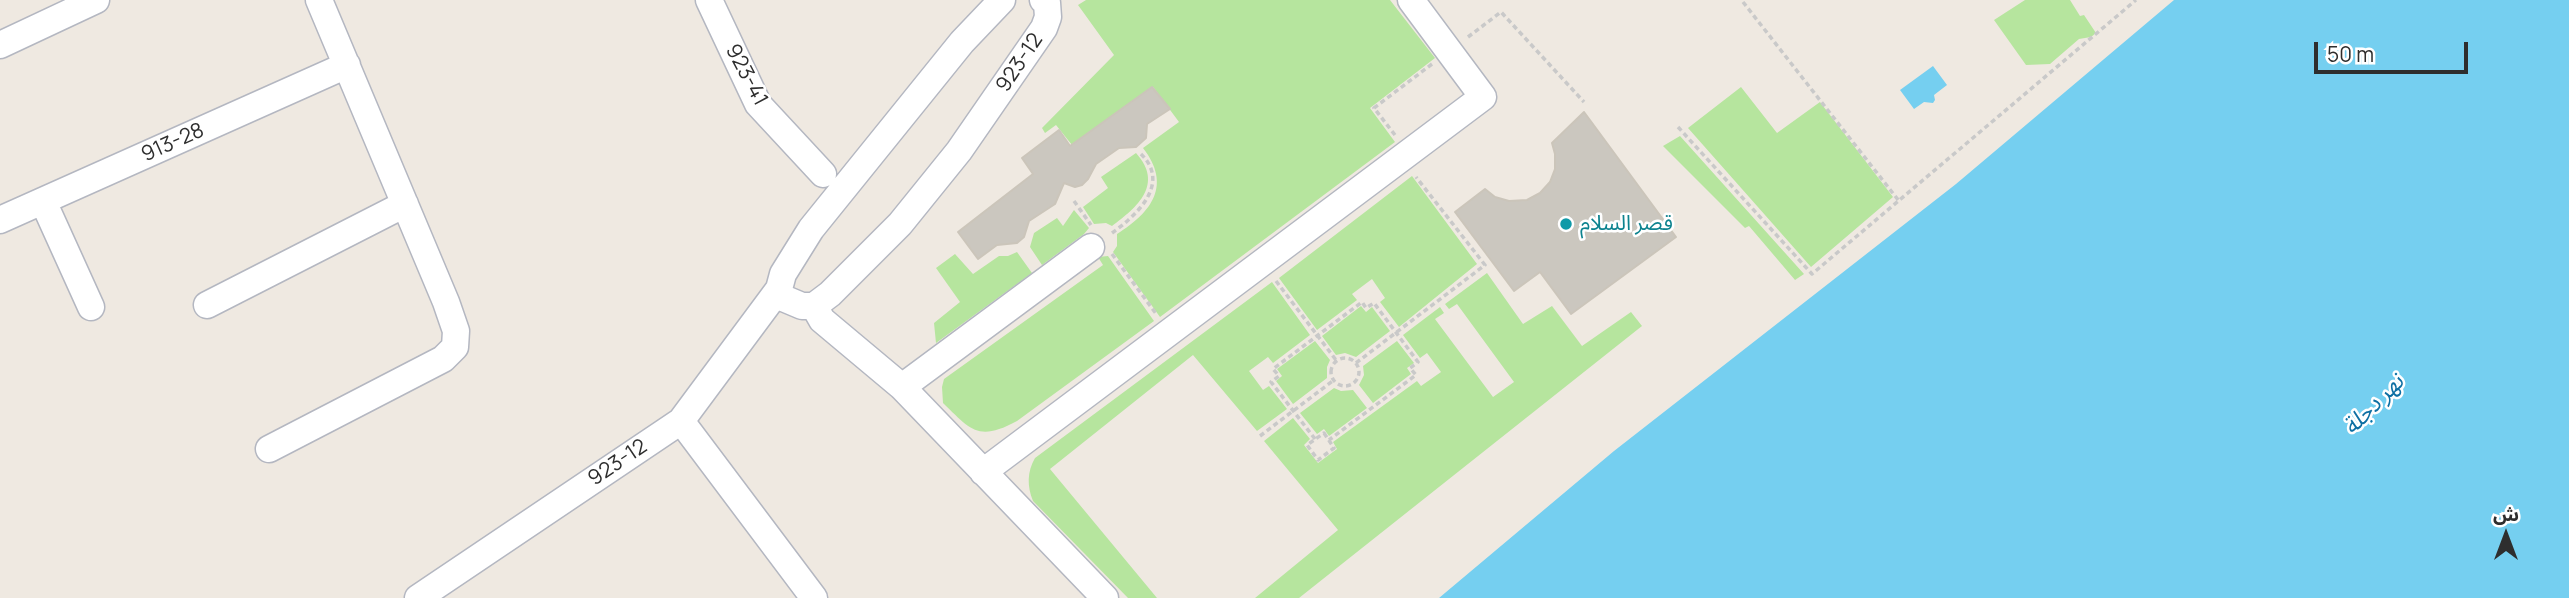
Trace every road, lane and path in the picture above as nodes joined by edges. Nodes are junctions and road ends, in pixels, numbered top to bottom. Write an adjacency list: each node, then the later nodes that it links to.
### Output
1 (96, 0): 10 (street)
2 (319, 0): 12 (street)
3 (709, 0): 18 (street, 923-41)
4 (1002, 0): 26 (street, 923-12)
5 (1411, 0): 43 (street)
6 (2136, 0): 21 (path)
7 (1048, 1): 28 (street, 923-12)
8 (1743, 2): 21 (path)
9 (1461, 42): 13 (path)
10 (0, 45)
11 (1439, 59): 15 (path)
12 (347, 65): 19 (street, 913-28); 22 (street)
13 (1584, 102)
14 (1678, 127): 21 (path)
15 (1400, 142)
16 (1140, 153): 24 (path)
17 (1410, 170): 31 (path)
18 (823, 174)
19 (43, 201): 23 (street, 913-28); 29 (street)
20 (1074, 201): 24 (path)
21 (1899, 201)
22 (405, 204): 27 (street); 42 (street)
23 (0, 220)
24 (1101, 240): 30 (path); 36 (street)
25 (1271, 275): 32 (path)
26 (779, 289): 28 (street); 38 (street, 923-12)
27 (207, 305)
28 (814, 306): 36 (street)
29 (91, 307)
30 (1160, 320)
31 (1397, 333): 32 (path); 34 (path); 41 (path)
32 (1317, 335): 33 (path); 37 (path)
33 (1336, 360): 34 (path); 35 (path)
34 (1356, 363): 35 (path)
35 (1334, 380): 37 (path)
36 (902, 387): 43 (street)
37 (1293, 411): 39 (path); 40 (path)
38 (681, 421): 44 (street, 923-12); 45 (street)
39 (1260, 436)
40 (1315, 439): 41 (path); 41 (path)
41 (1329, 440)
42 (269, 449)
43 (983, 472): 46 (street)
44 (418, 598)
45 (814, 598)
46 (1105, 598)

